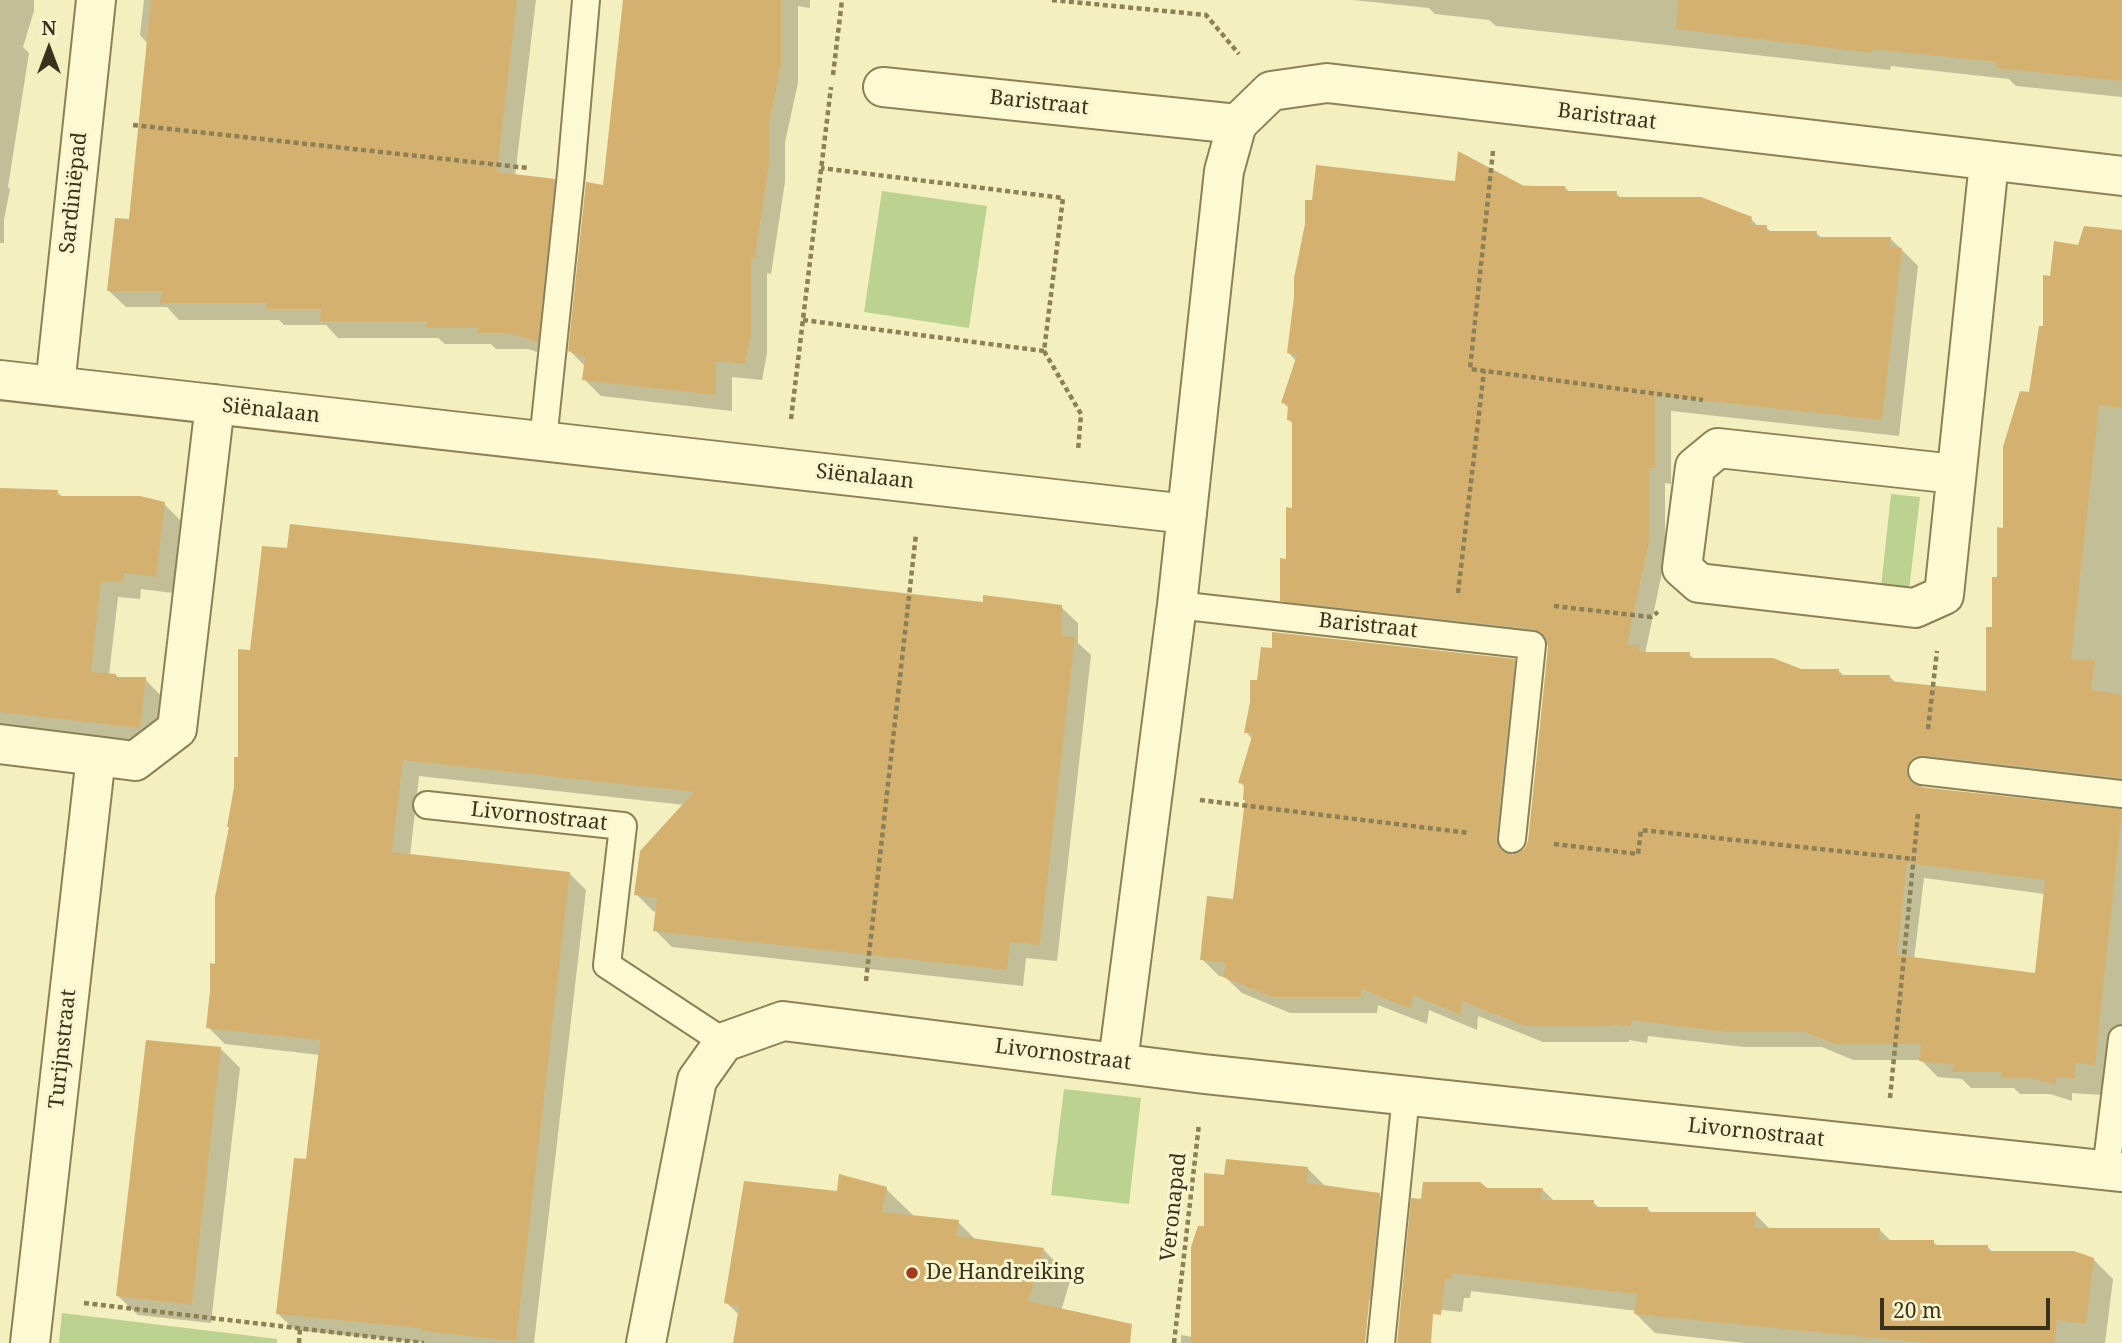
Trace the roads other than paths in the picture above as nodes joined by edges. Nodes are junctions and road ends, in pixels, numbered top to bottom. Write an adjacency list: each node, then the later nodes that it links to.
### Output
1 (96, 0): 8 (street, Sardiniëpad)
2 (586, 0): 10 (lane)
3 (883, 87): 4 (street, Baristraat)
4 (1237, 124): 5 (street, Baristraat); 12 (street)
5 (1989, 162): 6 (street, Baristraat); 11 (street)
6 (2122, 176)
7 (0, 380): 8 (street, Siënalaan)
8 (55, 386): 9 (street, Siënalaan)
9 (215, 404): 10 (street, Siënalaan); 15 (street)
10 (543, 441): 12 (street, Siënalaan)
11 (1955, 474): 11 (street)
12 (1187, 513): 13 (street)
13 (1177, 605): 19 (lane, Baristraat); 22 (street)
14 (0, 744): 15 (street)
15 (96, 756): 25 (street, Turijnstraat)
16 (1922, 771): 17 (lane)
17 (2122, 794)
18 (427, 805): 21 (lane, Livornostraat)
19 (1512, 838)
20 (2122, 1039): 24 (lane, Livornostraat)
21 (724, 1042): 22 (street, Livornostraat); 26 (street)
22 (1118, 1062): 23 (street, Livornostraat)
23 (1406, 1095): 24 (street, Livornostraat); 27 (lane)
24 (2114, 1171)
25 (30, 1343)
26 (646, 1343)
27 (1381, 1343)

